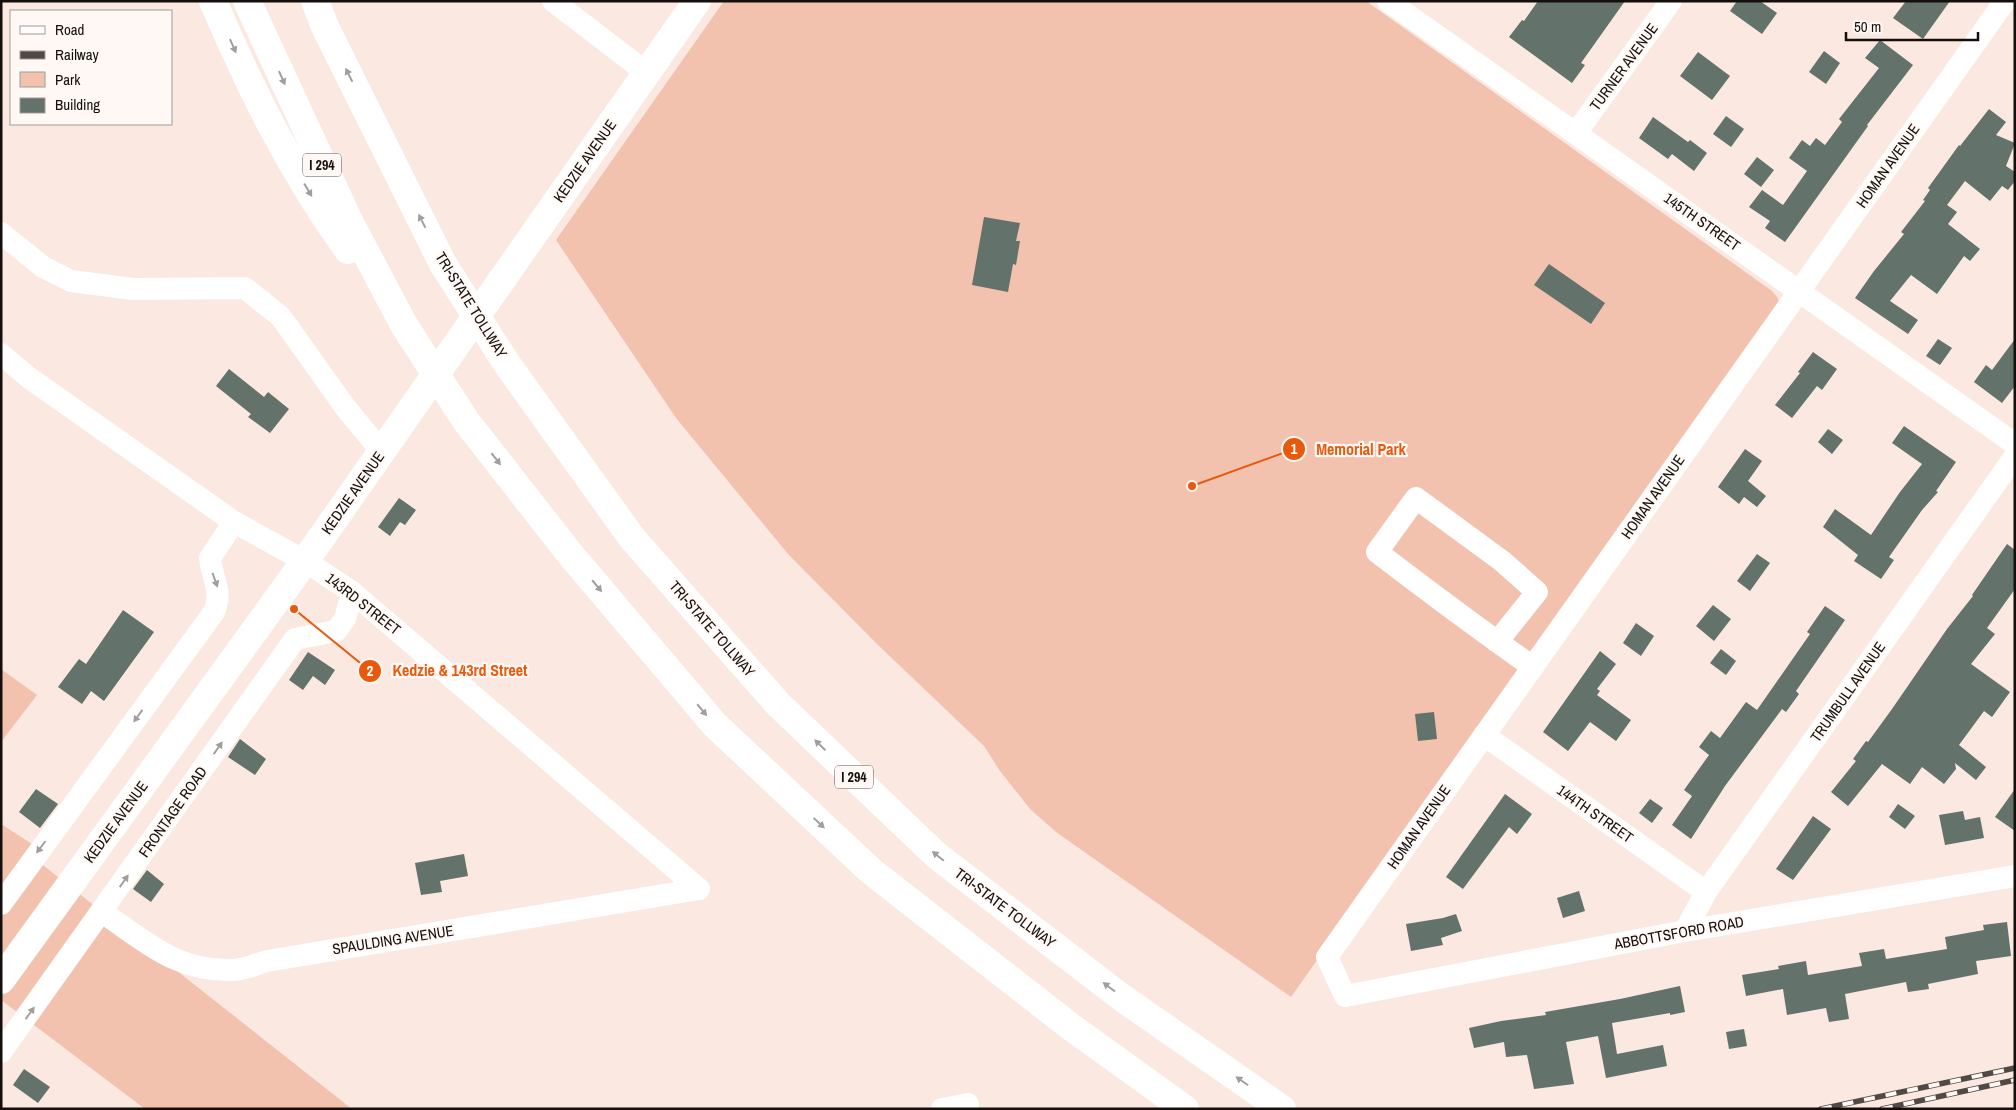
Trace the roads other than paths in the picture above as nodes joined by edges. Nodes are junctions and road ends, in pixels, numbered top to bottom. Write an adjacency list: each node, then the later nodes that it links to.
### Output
1 (213, 1): 13 (main road, one-way to 13)
2 (247, 1): 13 (main road, I 294, one-way to 13)
3 (553, 1): 9 (street)
4 (697, 1): 9 (main road, KEDZIE AVENUE)
5 (1388, 1): 10 (street, 145TH STREET)
6 (1671, 1): 10 (street, TURNER AVENUE)
7 (2005, 1): 12 (street, HOMAN AVENUE)
8 (319, 10): 36 (main road, TRI-STATE TOLLWAY / I 294, one-way to 8)
9 (647, 73): 16 (main road, KEDZIE AVENUE)
10 (1576, 133): 12 (street, 145TH STREET)
11 (1, 233): 16 (street)
12 (1799, 291): 15 (street, 145TH STREET); 22 (street, HOMAN AVENUE)
13 (404, 325): 35 (main road, I 294, one-way to 35)
14 (1, 354): 18 (street, 143RD STREET)
15 (2015, 444)
16 (382, 452): 19 (main road, KEDZIE AVENUE)
17 (2015, 456): 26 (street, TRUMBULL AVENUE)
18 (234, 522): 19 (street, 143RD STREET); 27 (street, one-way to 27)
19 (305, 561): 20 (street, 143RD STREET); 30 (main road, KEDZIE AVENUE)
20 (352, 592): 25 (street, 143RD STREET); 28 (street, FRONTAGE ROAD, one-way to 20)
21 (1497, 642): 21 (street); 22 (street)
22 (1533, 667): 23 (street, HOMAN AVENUE)
23 (1484, 735): 26 (street, 144TH STREET); 31 (street, HOMAN AVENUE)
24 (2015, 876): 29 (street, ABBOTTSFORD ROAD)
25 (699, 889): 28 (street, SPAULDING AVENUE)
26 (1706, 892): 29 (street, TRUMBULL AVENUE)
27 (1, 904)
28 (102, 912): 32 (street, FRONTAGE ROAD, one-way to 28)
29 (1685, 931): 31 (street, ABBOTTSFORD ROAD)
30 (1, 980)
31 (1345, 996)
32 (1, 1052)
33 (968, 1104): 34 (street)
34 (942, 1109)
35 (1185, 1109)
36 (1282, 1109)

